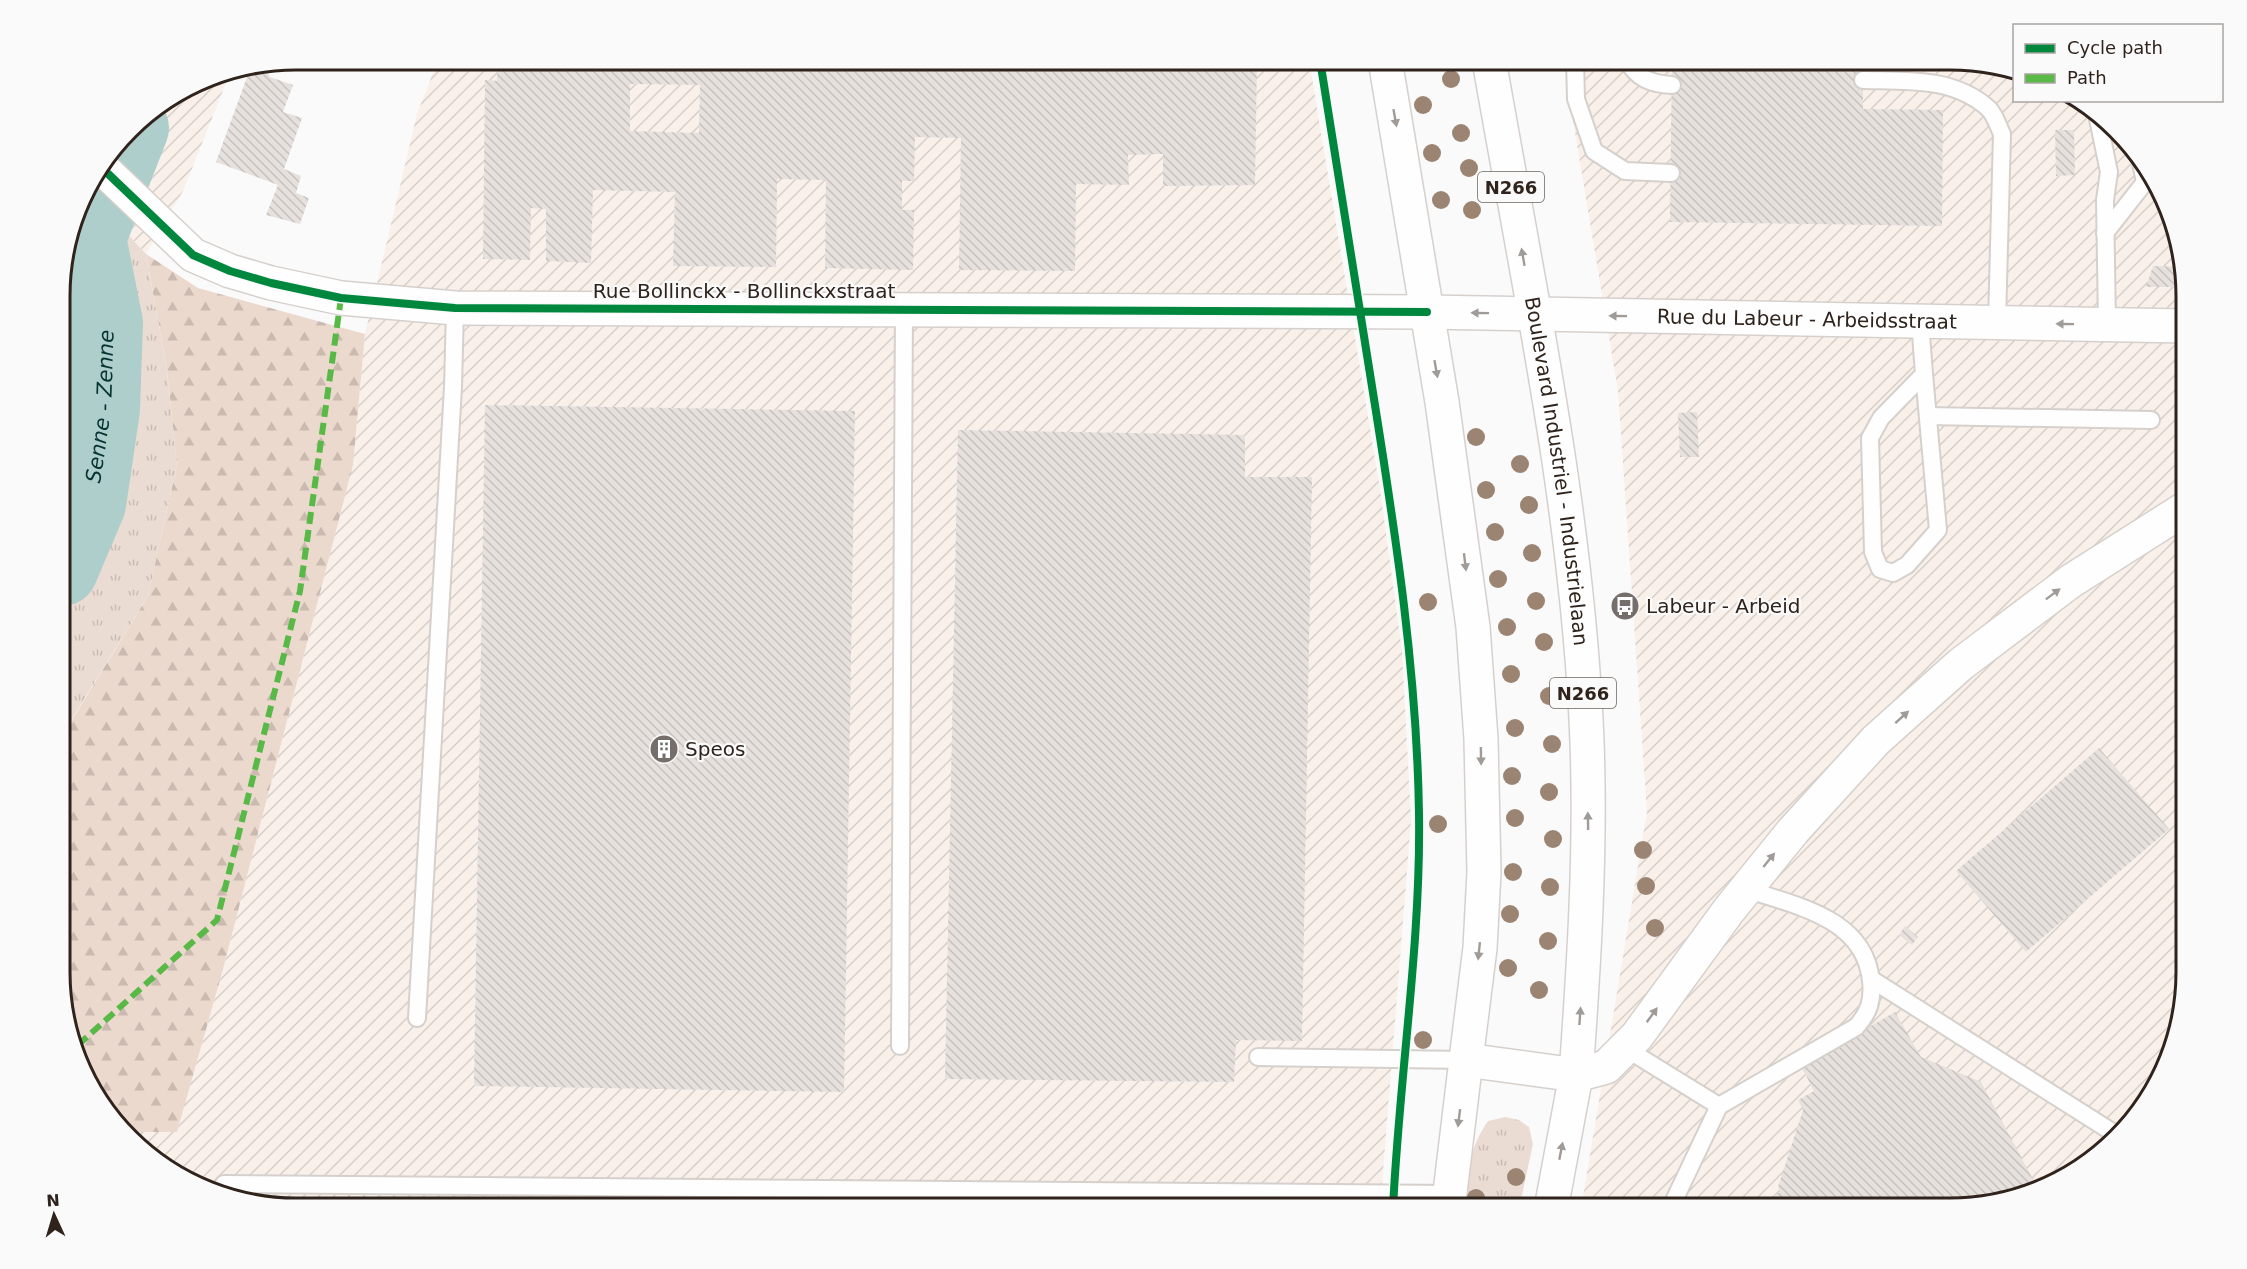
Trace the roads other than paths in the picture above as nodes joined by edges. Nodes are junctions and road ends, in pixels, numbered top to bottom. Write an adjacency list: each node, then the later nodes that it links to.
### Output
1 (1387, 70): 14 (main road, one-way to 14)
2 (1491, 70): 15 (main road, Boulevard Industriel - Industrielaan / N266, one-way to 2)
3 (1575, 70): 9 (lane)
4 (1632, 70): 6 (lane)
5 (1863, 80): 17 (lane)
6 (1672, 85)
7 (2099, 126): 11 (lane)
8 (107, 173): 12 (main road, Rue Bollinckx - Bollinckxstraat)
9 (1671, 173)
10 (2145, 181): 11 (lane)
11 (2105, 233): 18 (lane)
12 (455, 308): 13 (main road, Rue Bollinckx - Bollinckxstraat); 26 (lane)
13 (904, 308): 14 (main road, Rue Bollinckx - Bollinckxstraat); 27 (lane)
14 (1427, 312): 15 (main road, Rue du Labeur - Arbeidsstraat, one-way to 14); 30 (main road, one-way to 30)
15 (1533, 314): 16 (main road, Rue du Labeur - Arbeidsstraat, one-way to 15); 31 (main road, Boulevard Industriel - Industrielaan / N266, one-way to 15)
16 (1920, 321): 17 (main road, Rue du Labeur - Arbeidsstraat); 20 (lane)
17 (1997, 322): 18 (main road, Rue du Labeur - Arbeidsstraat, one-way to 17)
18 (2107, 325): 19 (main road, Rue du Labeur - Arbeidsstraat)
19 (2176, 326)
20 (1924, 374): 21 (lane); 21 (lane)
21 (1928, 416): 22 (lane)
22 (2151, 420)
23 (2176, 515): 24 (main road, one-way to 23)
24 (1746, 889): 25 (lane); 28 (main road, one-way to 24)
25 (1871, 979): 32 (lane); 33 (lane)
26 (417, 1018)
27 (900, 1046)
28 (1625, 1048): 31 (main road); 32 (lane)
29 (1257, 1058): 30 (lane)
30 (1466, 1060): 31 (main road); 36 (main road, one-way to 36)
31 (1576, 1074): 37 (main road, Boulevard Industriel - Industrielaan / N266, one-way to 31)
32 (1719, 1106): 38 (lane)
33 (2111, 1131)
34 (224, 1184): 35 (lane)
35 (1233, 1198)
36 (1449, 1198)
37 (1553, 1198)
38 (1675, 1198)

